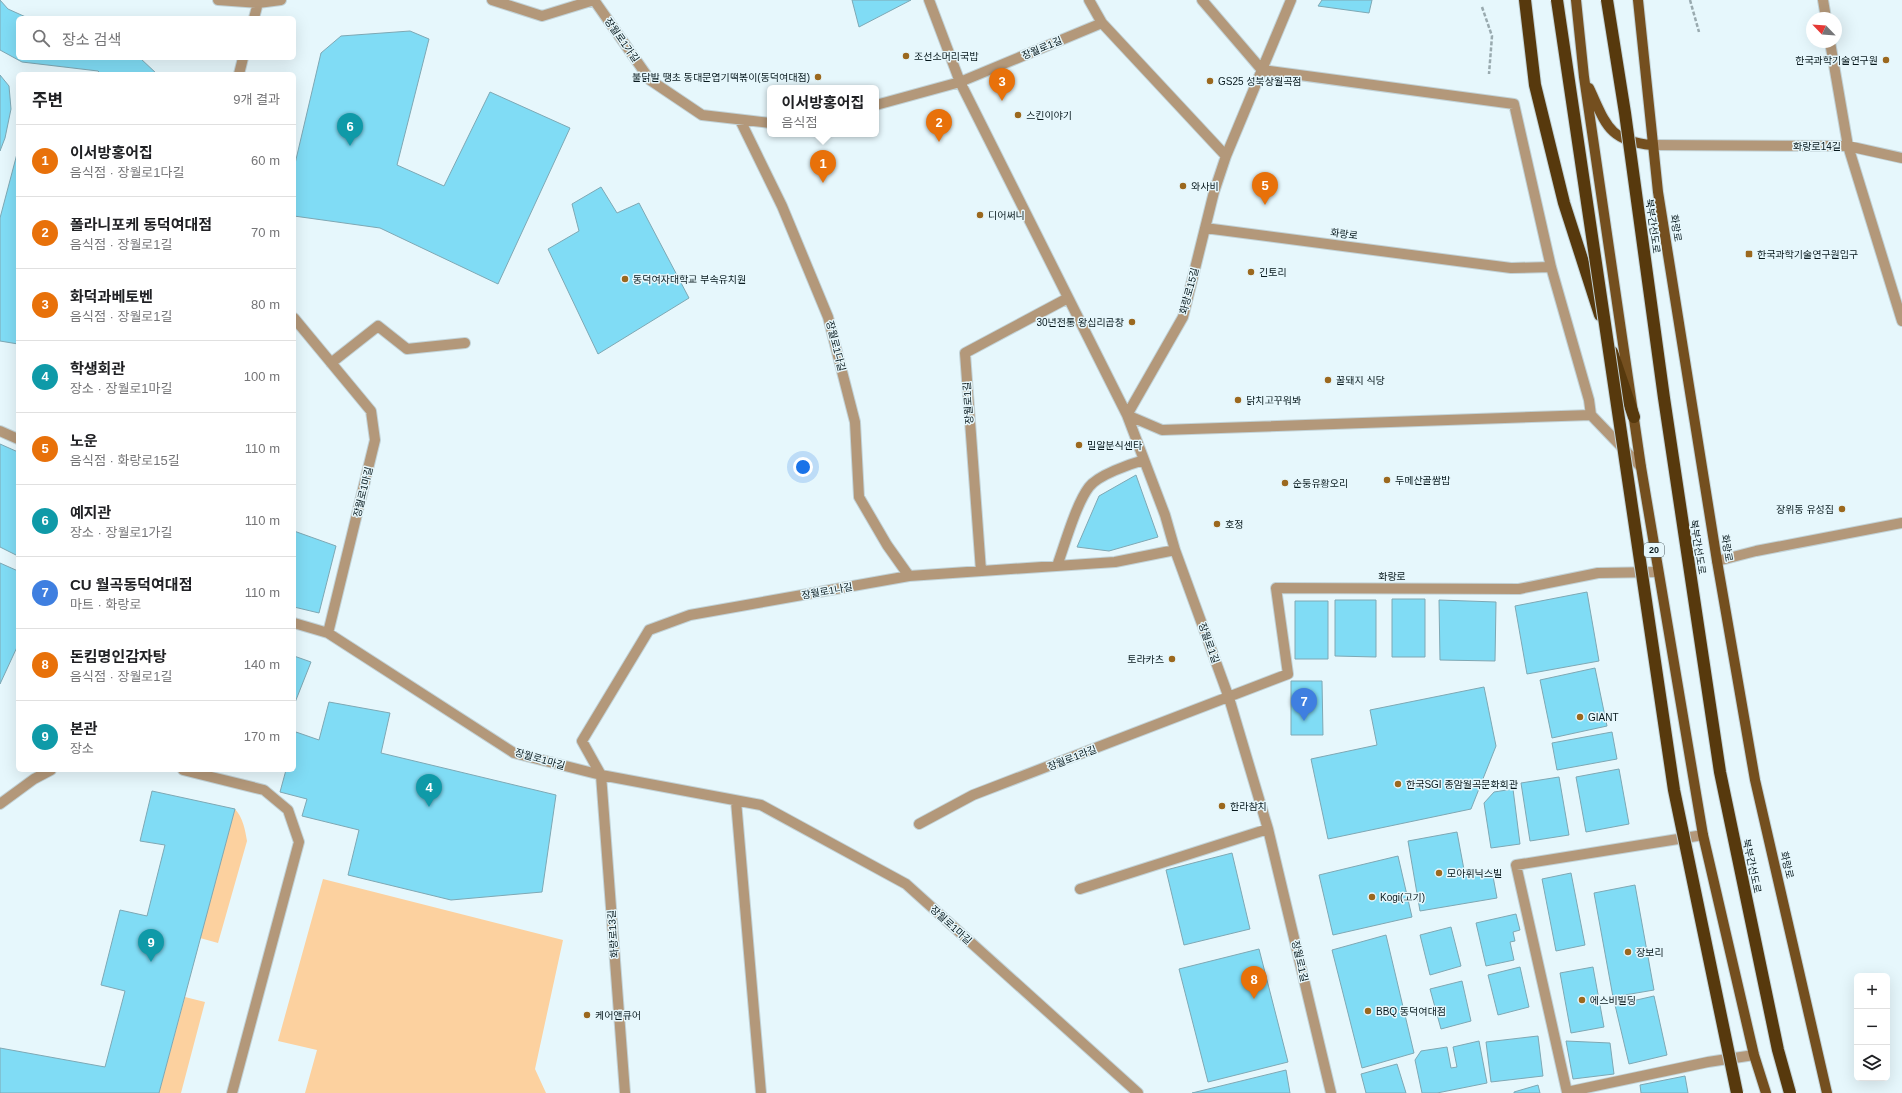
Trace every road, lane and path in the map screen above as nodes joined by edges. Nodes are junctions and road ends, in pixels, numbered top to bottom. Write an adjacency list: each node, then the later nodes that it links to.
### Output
1 (218, 0): 16 (street)
2 (281, 0): 16 (street)
3 (492, 0): 4 (street, 장월로1가길)
4 (594, 0): 30 (street, 장월로1가길)
5 (929, 0): 28 (street, 장월로1길)
6 (1090, 0): 20 (street)
7 (1202, 0): 24 (street)
8 (1292, 0): 24 (street, 화랑로15길)
9 (1524, 0): 45 (highway)
10 (1556, 0): 75 (highway, bridge)
11 (1576, 0): 27 (main road, 20)
12 (1607, 0): 77 (highway, 북부간선도로, bridge)
13 (1638, 0): 32 (main road, 화랑로)
14 (1690, 0): 21 (path)
15 (1823, 0): 18 (street)
16 (258, 3): 19 (street)
17 (1482, 7): 26 (path)
18 (1825, 12)
19 (255, 16)
20 (1102, 23): 28 (street, 장월로1길); 34 (street)
21 (1699, 32)
22 (1831, 48): 33 (street)
23 (242, 60): 25 (street)
24 (1262, 70): 34 (street, 화랑로15길); 37 (street)
25 (240, 72)
26 (1489, 74)
27 (1584, 77): 32 (main road); 45 (main road, 20)
28 (960, 82): 29 (street); 38 (street, 장월로1길)
29 (879, 104)
30 (740, 120): 31 (street, 장월로1가길); 56 (street, 장월로1다길)
31 (767, 123)
32 (1652, 145): 33 (street, 화랑로14길); 52 (main road, 화랑로)
33 (1848, 146): 35 (street); 40 (street, 화랑로14길)
34 (1226, 156): 36 (street, 화랑로15길)
35 (1902, 158)
36 (1205, 228): 37 (street, 화랑로); 43 (street, 화랑로15길)
37 (1551, 267): 44 (street)
38 (1068, 298): 43 (street, 장월로1길); 54 (street, 장월로1길)
39 (296, 320): 42 (street, 장월로1마길)
40 (1902, 321)
41 (464, 343): 42 (street)
42 (331, 363): 58 (street, 장월로1마길)
43 (1126, 415): 44 (street); 48 (street, 장월로1길)
44 (1591, 415): 49 (street)
45 (1634, 417): 49 (main road, 20)
46 (0, 431): 47 (street)
47 (16, 438)
48 (1144, 460): 51 (street, 장월로1길); 53 (street)
49 (1641, 467): 55 (main road, 20)
50 (1902, 524): 52 (street)
51 (1175, 550): 53 (street, 장월로1나길); 59 (street, 장월로1길)
52 (1717, 561): 78 (main road, 화랑로)
53 (1057, 566): 54 (street, 장월로1나길)
54 (981, 571): 56 (street, 장월로1나길)
55 (1657, 572): 59 (street, 화랑로); 67 (main road, 20)
56 (909, 576): 62 (street, 장월로1나길)
57 (296, 624): 58 (street, 장월로1마길)
58 (328, 633): 62 (street, 장월로1마길)
59 (1229, 698): 65 (street, 장월로1라길); 66 (street, 장월로1길)
60 (47, 772): 64 (street)
61 (191, 772): 70 (street)
62 (601, 775): 63 (street, 장월로1마길); 71 (street, 화랑로13길)
63 (736, 800): 72 (street); 73 (street, 장월로1마길)
64 (0, 804)
65 (919, 824)
66 (1268, 829): 68 (street); 74 (street, 장월로1길)
67 (1703, 835): 69 (main road, 20); 69 (street)
68 (1080, 889)
69 (1754, 1055): 76 (main road, 20)
70 (232, 1093)
71 (625, 1093)
72 (761, 1093)
73 (1138, 1093)
74 (1331, 1093)
75 (1737, 1093)
76 (1766, 1093)
77 (1790, 1093)
78 (1827, 1093)

